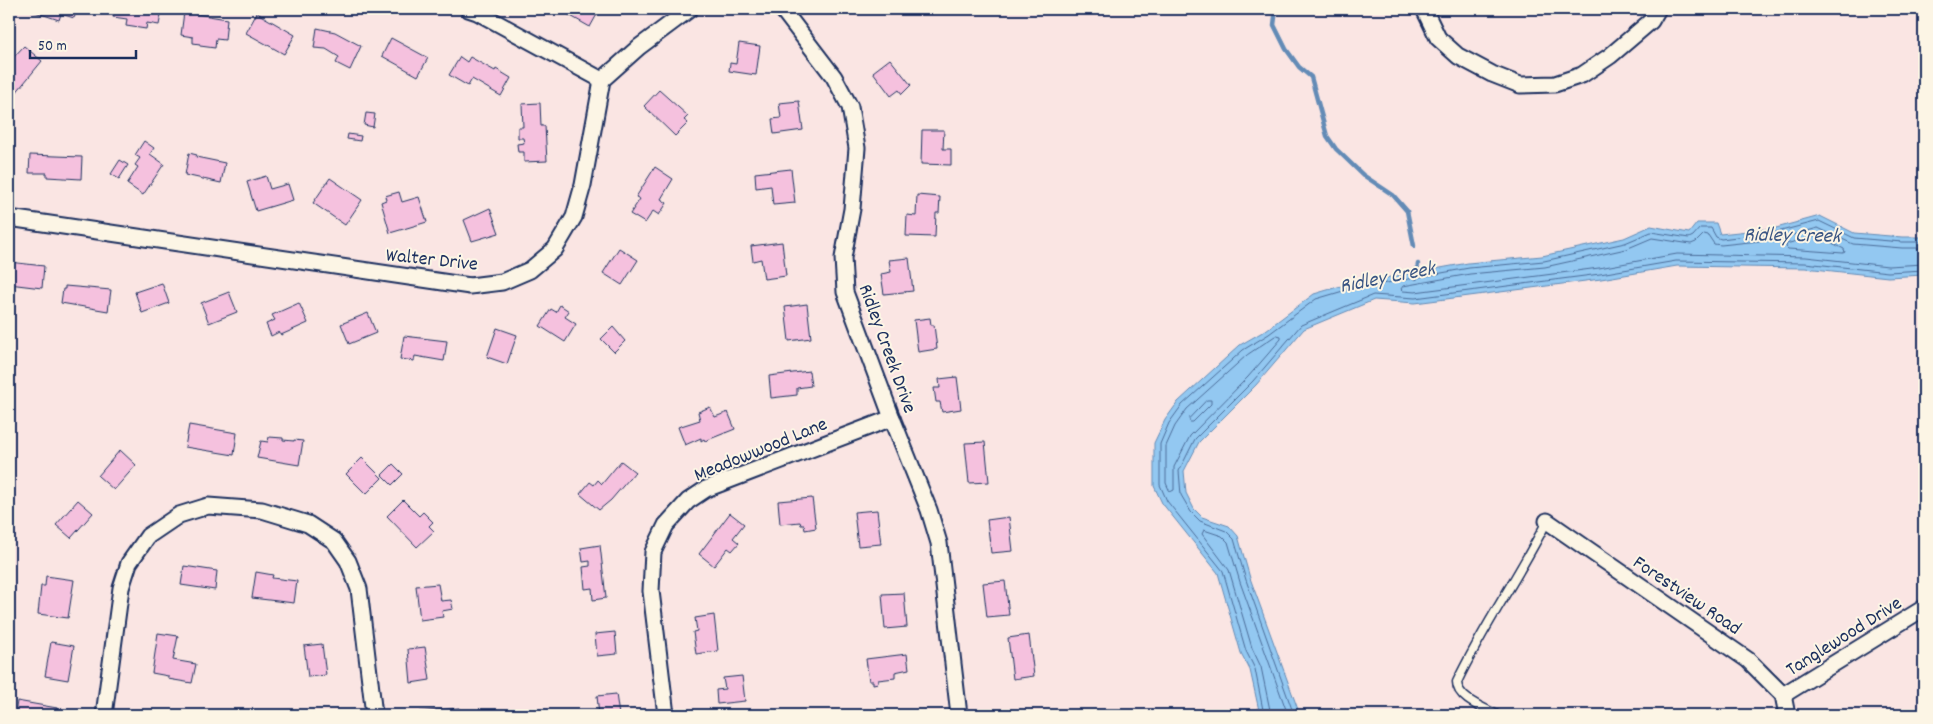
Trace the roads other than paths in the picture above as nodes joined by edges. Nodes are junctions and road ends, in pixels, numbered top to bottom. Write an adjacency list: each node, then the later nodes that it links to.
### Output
1 (468, 9): 6 (street)
2 (690, 9): 6 (street)
3 (782, 9): 8 (street, Ridley Creek Drive)
4 (1424, 9): 5 (street)
5 (1658, 9)
6 (602, 80): 7 (street, Walter Drive)
7 (9, 218)
8 (892, 418): 14 (street, Meadowwood Lane); 15 (street, Ridley Creek Drive)
9 (1547, 522): 11 (street, Forestview Road); 16 (lane)
10 (1924, 608): 11 (street, Tanglewood Drive)
11 (1783, 696): 17 (street)
12 (104, 715): 13 (street)
13 (374, 715)
14 (666, 715)
15 (959, 715)
16 (1497, 715)
17 (1787, 715)

